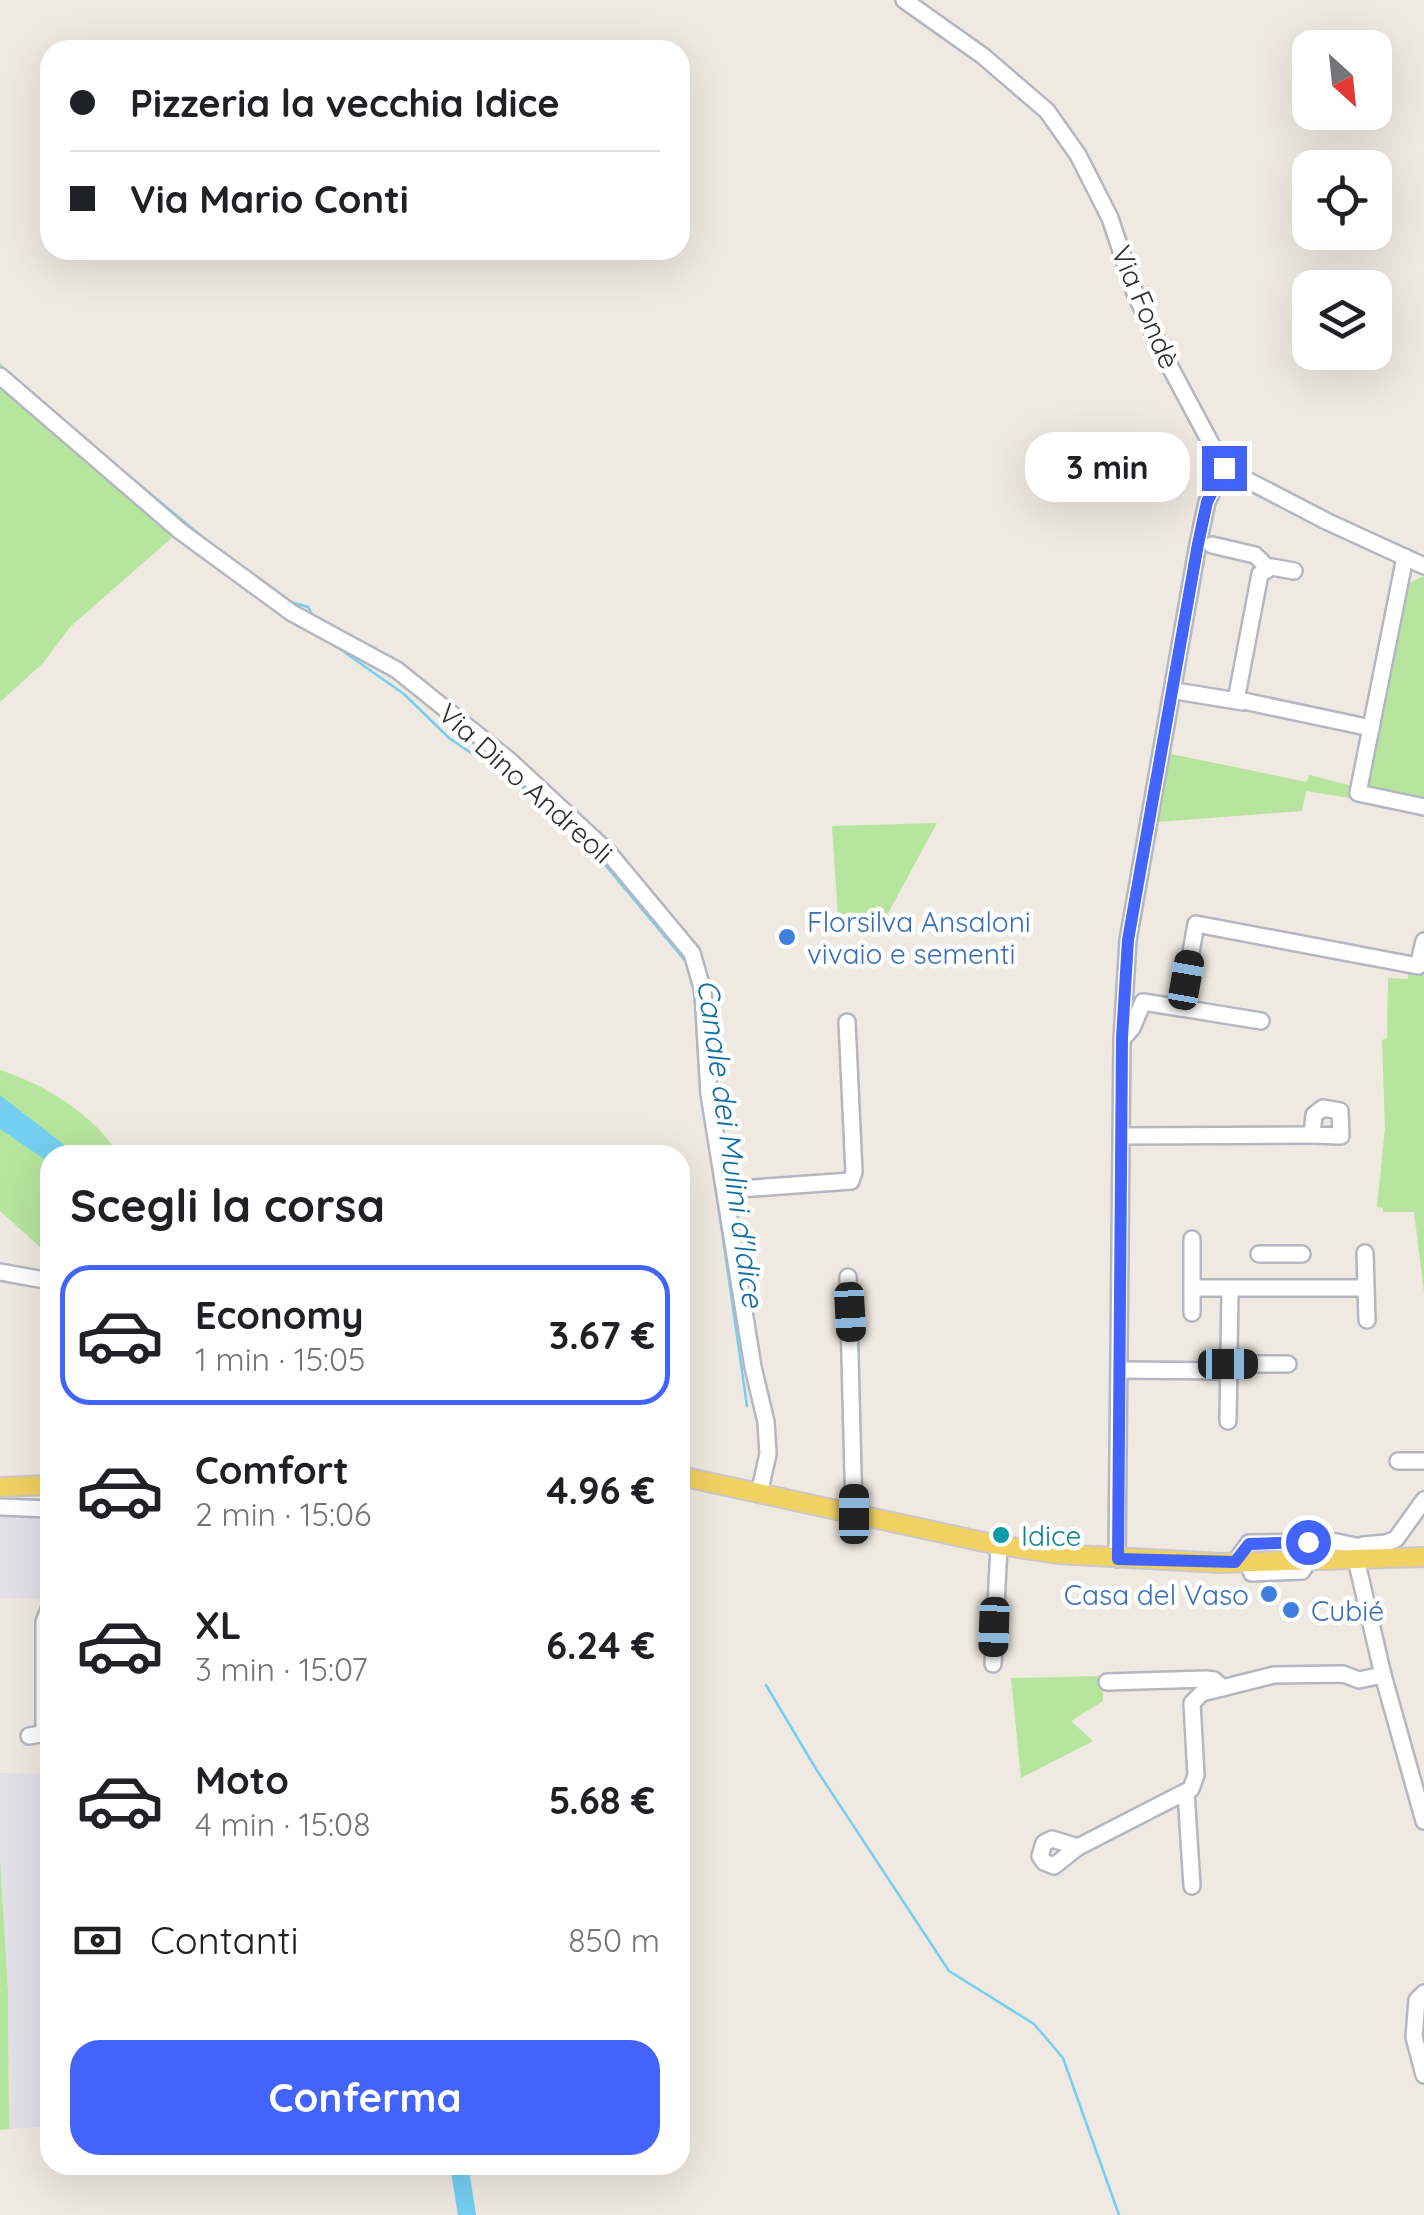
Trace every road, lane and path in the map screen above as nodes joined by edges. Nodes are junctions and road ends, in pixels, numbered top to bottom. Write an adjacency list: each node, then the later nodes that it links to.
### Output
1 (904, 0): 3 (street, Via Fondè)
2 (0, 376): 20 (street, Via Dino Andreoli)
3 (1224, 468): 5 (street); 17 (street)
4 (1212, 545): 7 (street)
5 (1405, 558): 6 (street); 11 (street)
6 (1424, 566)
7 (1268, 568): 8 (street); 10 (street)
8 (1294, 572)
9 (1182, 692): 10 (street)
10 (1243, 702): 11 (street)
11 (1371, 728): 12 (street)
12 (1424, 807)
13 (1424, 940): 14 (street)
14 (1181, 1008): 15 (street); 17 (street)
15 (1262, 1020)
16 (847, 1022): 20 (street)
17 (1122, 1038): 19 (street)
18 (1312, 1135): 19 (street)
19 (1122, 1136): 37 (street)
20 (725, 1190): 44 (street, Via Dino Andreoli)
21 (1192, 1239): 29 (street)
22 (1282, 1252): 23 (street); 24 (street); 30 (street)
23 (1259, 1254)
24 (1302, 1254)
25 (1365, 1254): 31 (street)
26 (0, 1272): 28 (street)
27 (848, 1277): 48 (street)
28 (40, 1279)
29 (1192, 1288): 32 (street); 33 (street)
30 (1283, 1288): 31 (street); 32 (street)
31 (1366, 1288): 34 (street)
32 (1230, 1289): 36 (street)
33 (1192, 1313)
34 (1367, 1320)
35 (1288, 1364): 36 (street)
36 (1228, 1368): 37 (street); 38 (street)
37 (1120, 1370): 53 (street)
38 (1228, 1421)
39 (1424, 1460): 40 (street)
40 (1398, 1461)
41 (690, 1478): 44 (main road)
42 (40, 1485): 43 (main road)
43 (0, 1487)
44 (759, 1494): 48 (main road)
45 (1424, 1500): 49 (street)
46 (0, 1507): 47 (street)
47 (40, 1509)
48 (854, 1514): 50 (main road)
49 (1402, 1534): 51 (street); 52 (street)
50 (999, 1546): 53 (main road); 55 (street)
51 (1358, 1553): 52 (main road); 54 (main road); 54 (street); 56 (street)
52 (1421, 1557)
53 (1118, 1559): 54 (main road)
54 (1241, 1562)
55 (993, 1664)
56 (1383, 1675): 58 (street); 62 (street)
57 (1107, 1682): 58 (street)
58 (1223, 1688): 61 (street)
59 (40, 1734): 60 (street)
60 (30, 1736)
61 (1186, 1792): 63 (street); 64 (street)
62 (1424, 1821)
63 (1078, 1847)
64 (1192, 1886)
65 (1424, 1993): 66 (street)
66 (1424, 2075)

